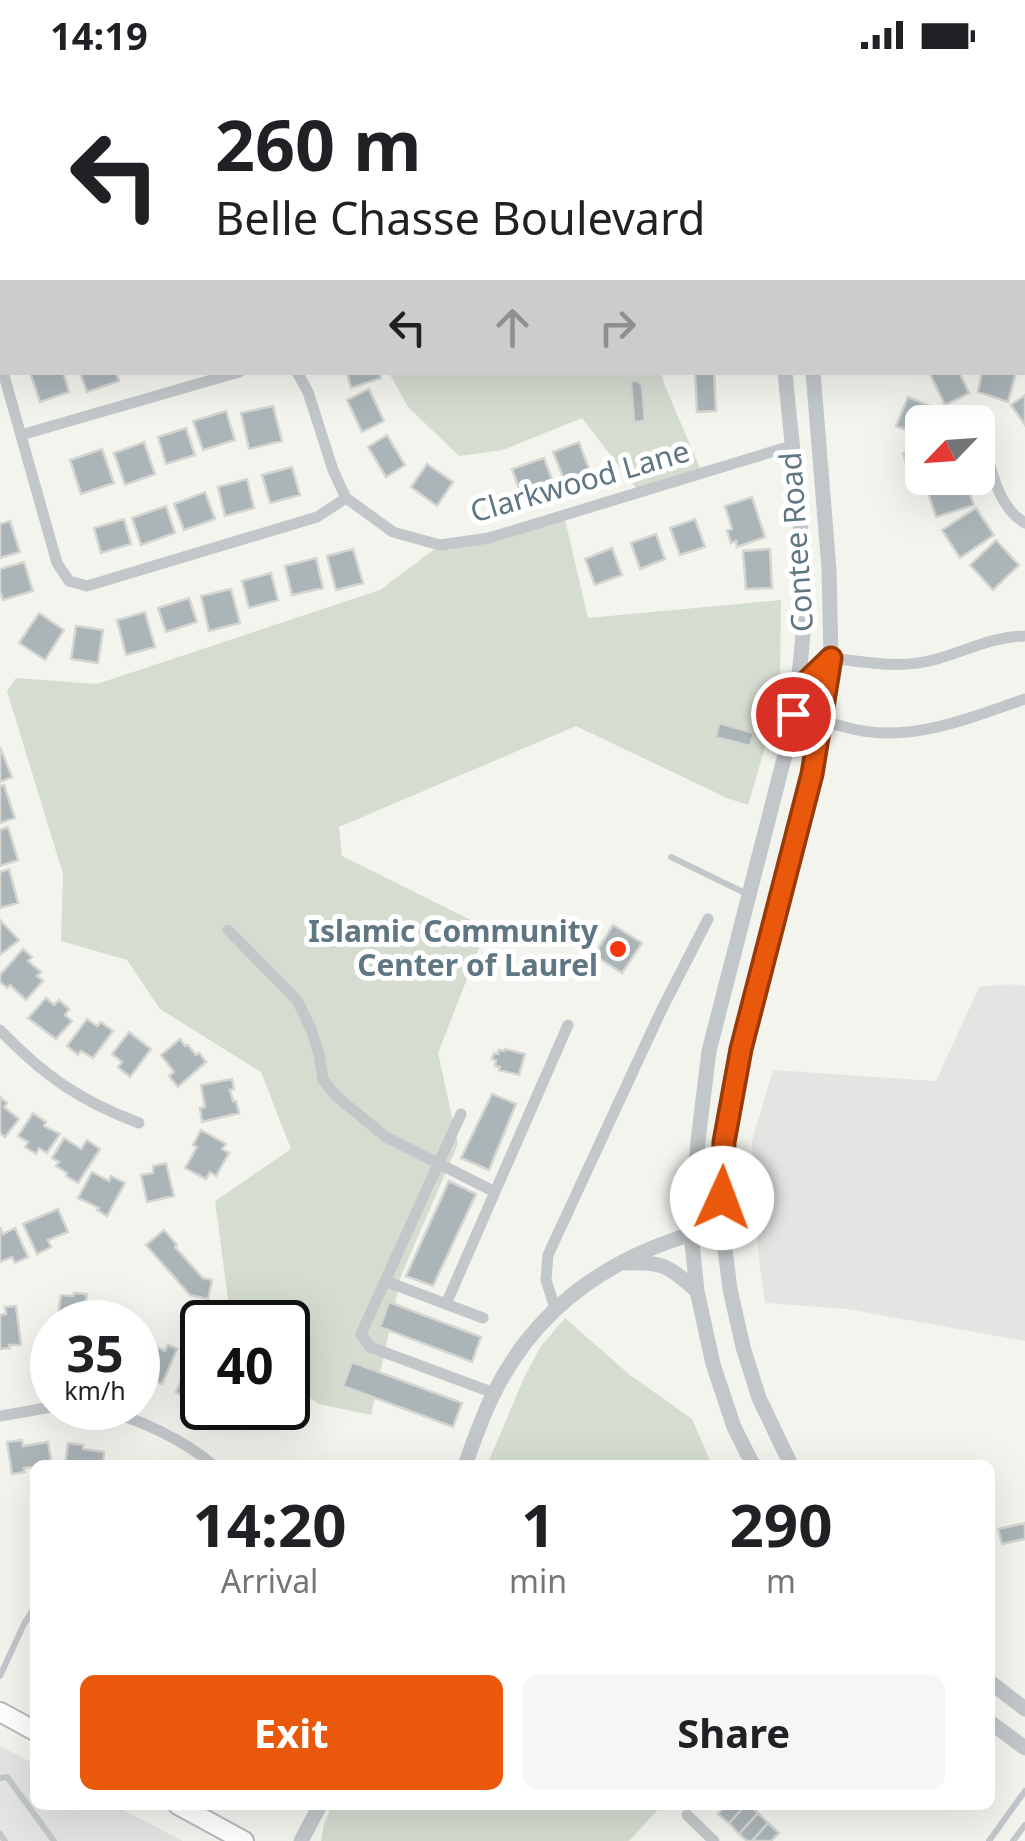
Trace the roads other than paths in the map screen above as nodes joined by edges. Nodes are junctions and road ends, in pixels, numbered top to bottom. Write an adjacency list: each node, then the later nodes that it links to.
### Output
1 (4, 375): 6 (street)
2 (230, 375): 6 (street)
3 (299, 375): 9 (street)
4 (785, 375): 7 (street, Contee Road)
5 (813, 375): 12 (street, Contee Road)
6 (21, 435): 9 (street)
7 (791, 446): 9 (street, Clarkwood Lane); 13 (street, Contee Road)
8 (995, 478): 10 (street)
9 (346, 498)
10 (1025, 523)
11 (1025, 636): 12 (street)
12 (831, 658): 13 (street); 15 (street, Contee Road)
13 (798, 690): 15 (street); 17 (street, Contee Road)
14 (1025, 699): 15 (street)
15 (822, 720): 26 (street, Contee Road)
16 (672, 858): 17 (lane)
17 (748, 895): 27 (street, Contee Road)
18 (708, 919): 32 (street)
19 (228, 930): 24 (street)
20 (568, 1025): 25 (street)
21 (0, 1030): 23 (street)
22 (461, 1114): 24 (street)
23 (139, 1123)
24 (438, 1164): 25 (street); 29 (street)
25 (495, 1192): 31 (street)
26 (722, 1226): 27 (street); 41 (street, Contee Road)
27 (691, 1233): 28 (street); 30 (street, Contee Road)
28 (618, 1263): 30 (street); 32 (street)
29 (386, 1281): 31 (street); 34 (street)
30 (697, 1291): 40 (street, Contee Road)
31 (446, 1304): 33 (street)
32 (556, 1308): 34 (street)
33 (483, 1318)
34 (494, 1393): 39 (street)
35 (30, 1411): 36 (street)
36 (0, 1416)
37 (157, 1430): 38 (street)
38 (208, 1460)
39 (466, 1460)
40 (750, 1460)
41 (789, 1460)
42 (30, 1615): 43 (lane)
43 (0, 1676)
44 (995, 1686): 45 (street)
45 (1025, 1708)
46 (0, 1712): 48 (main road)
47 (995, 1726): 49 (street)
48 (30, 1727)
49 (1025, 1748)
50 (0, 1778): 52 (lane)
51 (1025, 1792): 62 (lane)
52 (30, 1808)
53 (31, 1810): 58 (lane)
54 (187, 1810): 59 (main road)
55 (317, 1810): 60 (street)
56 (686, 1815): 61 (street)
57 (1025, 1825): 63 (lane)
58 (54, 1841)
59 (244, 1841)
60 (301, 1841)
61 (714, 1841)
62 (988, 1841)
63 (1013, 1841)

